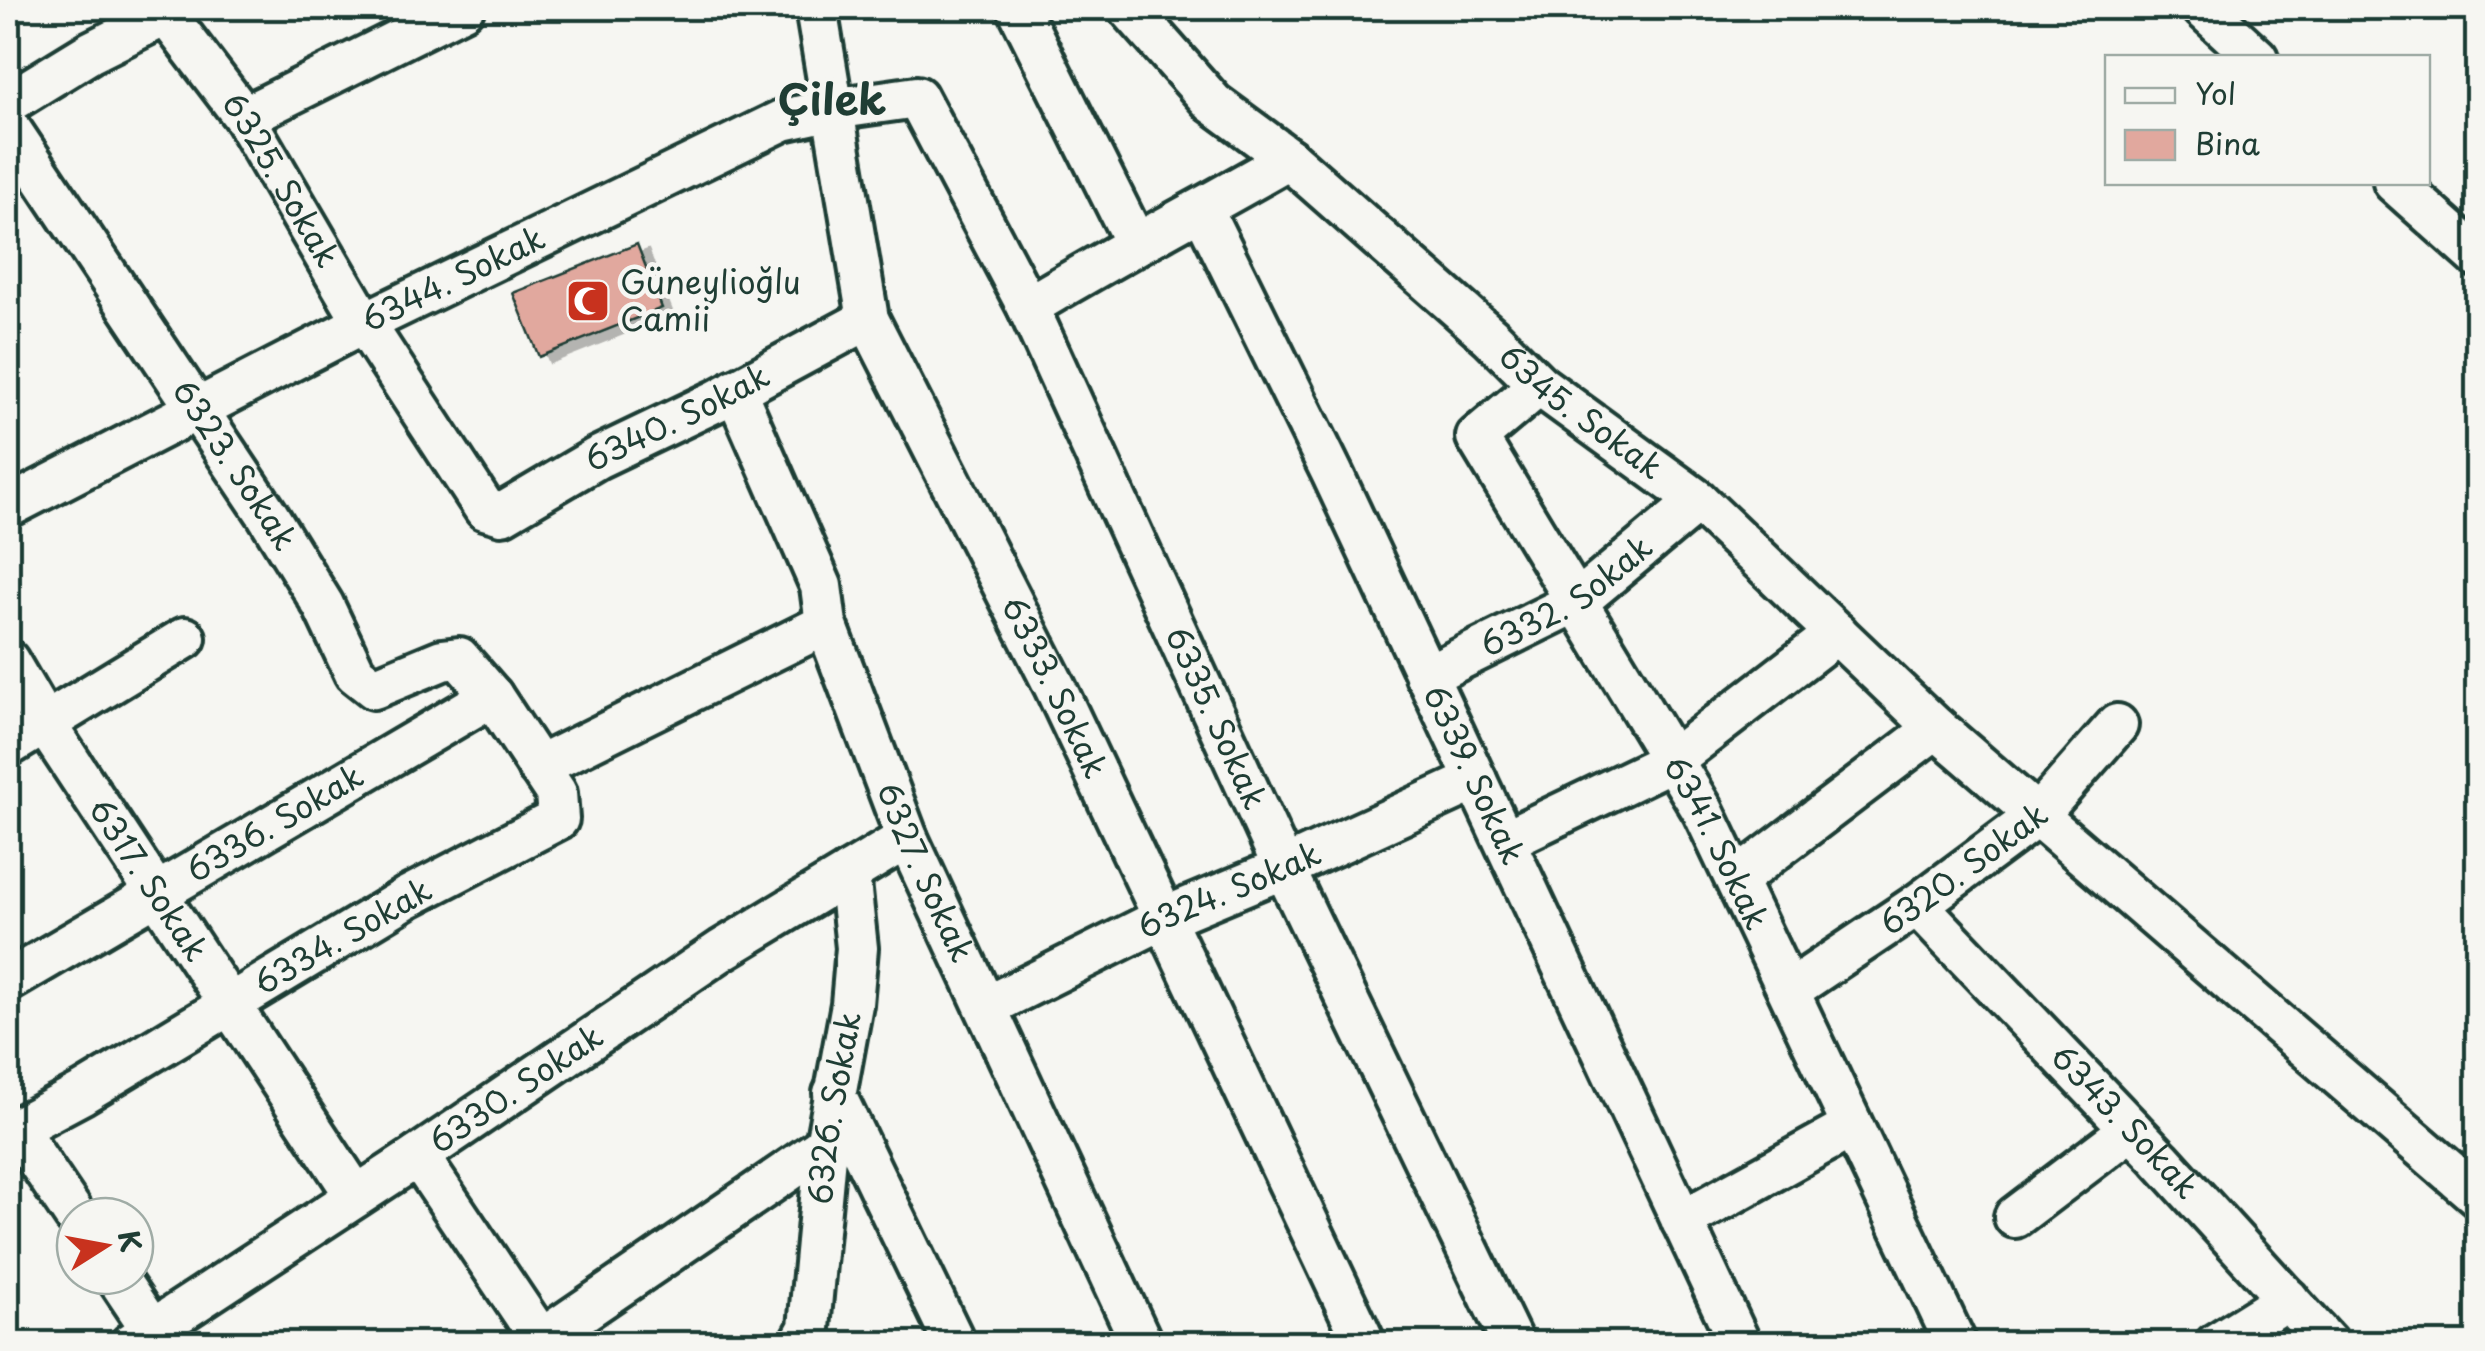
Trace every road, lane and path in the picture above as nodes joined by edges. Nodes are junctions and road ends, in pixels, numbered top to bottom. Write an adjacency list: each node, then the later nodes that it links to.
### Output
1 (462, 8): 11 (street)
2 (816, 8): 10 (street, 6333. Sokak)
3 (1018, 8): 16 (street)
4 (1129, 8): 13 (street, 6345. Sokak)
5 (2203, 8): 7 (street)
6 (169, 10): 9 (street); 11 (street, 6325. Sokak)
7 (2254, 55)
8 (917, 97): 10 (street, 6344. Sokak); 18 (street, 6335. Sokak)
9 (8, 103)
10 (833, 108): 19 (street, 6333. Sokak); 20 (street, 6344. Sokak)
11 (244, 117): 20 (street, 6325. Sokak)
12 (8, 126): 23 (street, 6323. Sokak)
13 (1289, 159): 15 (street); 21 (street, 6345. Sokak)
14 (2397, 185): 17 (street)
15 (1202, 209): 16 (street); 32 (street, 6339. Sokak)
16 (1135, 242): 18 (street)
17 (2478, 258)
18 (1028, 307): 44 (street, 6335. Sokak)
19 (868, 319): 22 (street, 6340. Sokak); 49 (street, 6333. Sokak)
20 (364, 323): 23 (street, 6344. Sokak); 26 (street, 6325. Sokak)
21 (1540, 385): 25 (street, 6345. Sokak); 27 (street, 6341. Sokak)
22 (735, 390): 26 (street, 6340. Sokak); 28 (street, 6327. Sokak)
23 (196, 409): 24 (street, 6344. Sokak); 33 (street, 6323. Sokak)
24 (10, 502)
25 (1698, 502): 27 (street, 6332. Sokak); 29 (street, 6345. Sokak)
26 (485, 510)
27 (1578, 601): 32 (street, 6332. Sokak); 38 (street, 6341. Sokak)
28 (826, 624): 39 (street); 42 (street, 6327. Sokak)
29 (1837, 633): 36 (street, 6345. Sokak); 38 (street)
30 (185, 638): 34 (street)
31 (8, 661): 34 (street, 6317. Sokak)
32 (1426, 676): 40 (street, 6339. Sokak)
33 (492, 696): 39 (street, 6334. Sokak); 47 (street, 6336. Sokak)
34 (45, 724): 37 (street); 47 (street, 6317. Sokak)
35 (2117, 725): 41 (street, 6320. Sokak)
36 (1936, 728): 41 (street, 6345. Sokak); 46 (street)
37 (8, 746)
38 (1671, 761): 43 (street); 46 (street, 6341. Sokak)
39 (538, 767): 52 (street, 6334. Sokak)
40 (1476, 780): 43 (street, 6339. Sokak); 44 (street, 6324. Sokak)
41 (2038, 814): 48 (street, 6320. Sokak); 62 (street, 6345. Sokak)
42 (907, 838): 45 (street, 6330. Sokak); 53 (street, 6327. Sokak)
43 (1506, 840): 64 (street, 6339. Sokak)
44 (1284, 868): 49 (street, 6324. Sokak); 73 (street, 6335. Sokak)
45 (850, 872): 54 (street, 6326. Sokak); 59 (street, 6330. Sokak)
46 (1737, 879): 51 (street, 6341. Sokak)
47 (157, 895): 50 (street, 6336. Sokak); 52 (street, 6317. Sokak)
48 (1917, 905): 51 (street, 6320. Sokak); 56 (street, 6343. Sokak)
49 (1164, 918): 53 (street, 6324. Sokak); 72 (street, 6333. Sokak)
50 (8, 981)
51 (1790, 990): 55 (street, 6341. Sokak)
52 (228, 1004): 57 (street, 6334. Sokak); 61 (street, 6317. Sokak)
53 (986, 1007): 71 (street, 6327. Sokak)
54 (834, 1093): 58 (street, 6326. Sokak); 70 (street)
55 (1852, 1127): 64 (street); 75 (street, 6341. Sokak)
56 (2132, 1129): 63 (street); 66 (street, 6343. Sokak)
57 (12, 1130): 60 (street)
58 (826, 1145): 68 (street); 69 (street, 6326. Sokak)
59 (418, 1156): 61 (street, 6330. Sokak); 68 (street)
60 (60, 1196)
61 (356, 1196): 67 (street, 6330. Sokak)
62 (2478, 1196)
63 (2015, 1216)
64 (1682, 1221): 74 (street, 6339. Sokak)
65 (125, 1296): 67 (street)
66 (2288, 1300): 76 (street); 77 (street, 6343. Sokak)
67 (142, 1336)
68 (540, 1342)
69 (800, 1344)
70 (954, 1344)
71 (1142, 1344)
72 (1365, 1344)
73 (1513, 1344)
74 (1740, 1344)
75 (1956, 1344)
76 (2216, 1344)
77 (2328, 1344)

